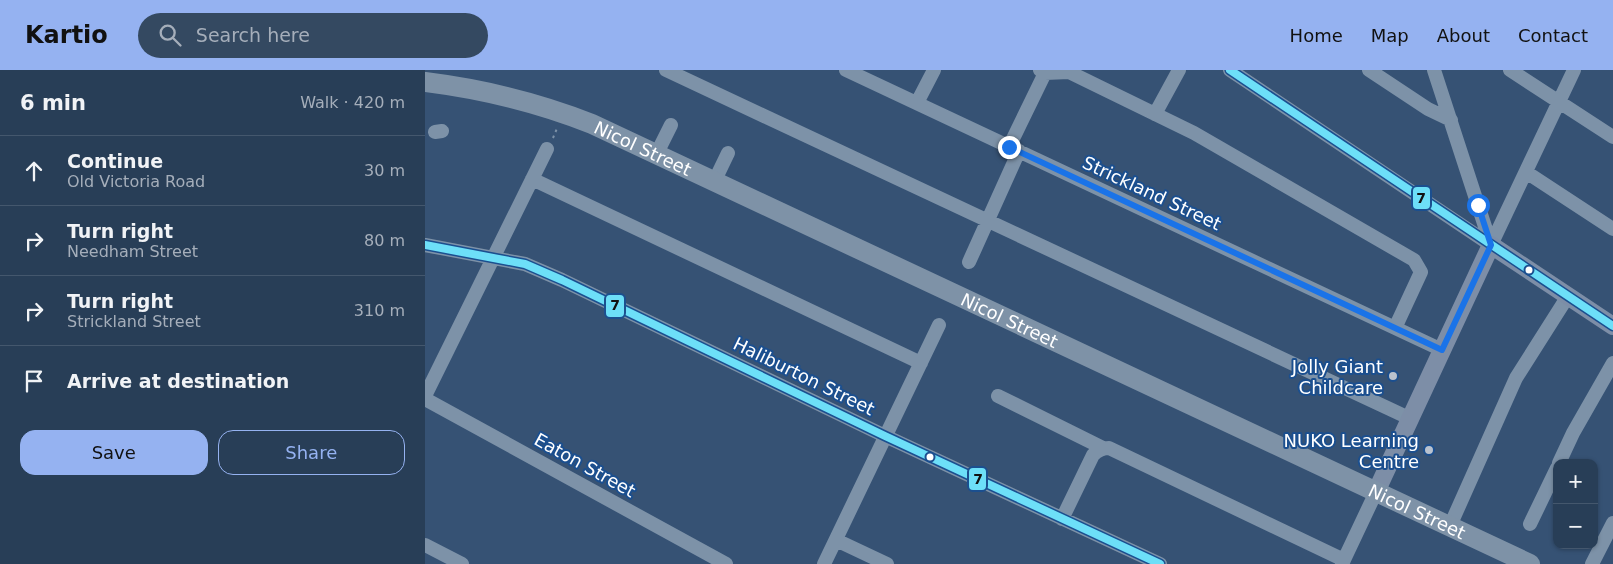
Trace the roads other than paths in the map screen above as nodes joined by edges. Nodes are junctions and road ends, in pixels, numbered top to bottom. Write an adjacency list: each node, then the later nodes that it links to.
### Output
1 (667, 70): 25 (street)
2 (848, 70): 13 (street, Strickland Street)
3 (935, 70): 13 (street)
4 (1179, 70): 14 (street)
5 (1230, 70): 28 (street)
6 (1369, 70): 15 (street)
7 (1434, 70): 15 (street)
8 (1510, 70): 12 (street)
9 (1573, 70): 12 (street)
10 (1042, 71): 14 (street); 19 (street)
11 (425, 82): 20 (highway, Nicol Street)
12 (1559, 102): 17 (street); 22 (street)
13 (919, 104): 19 (street, Strickland Street)
14 (1155, 114): 34 (street)
15 (1451, 120): 28 (street)
16 (671, 126): 20 (street)
17 (1613, 138)
18 (550, 142): 23 (street)
19 (1014, 149): 25 (street); 34 (street, Strickland Street)
20 (657, 153): 24 (highway, Nicol Street)
21 (728, 153): 24 (street)
22 (1526, 172): 26 (street); 28 (street)
23 (533, 179): 29 (street); 36 (street)
24 (715, 180): 45 (highway, Nicol Street)
25 (987, 221): 30 (street); 40 (street)
26 (1613, 229)
27 (425, 245): 29 (street, Haliburton Street)
28 (1491, 245): 31 (main road); 35 (main road)
29 (493, 258): 39 (street); 41 (street, Haliburton Street)
30 (969, 262)
31 (1568, 296): 33 (main road); 49 (street)
32 (939, 325): 36 (street)
33 (1613, 326)
34 (1395, 328): 35 (street, Strickland Street)
35 (1442, 350): 40 (main road)
36 (921, 363): 41 (street)
37 (1613, 363): 43 (street)
38 (998, 396): 42 (street)
39 (425, 398): 54 (street, Eaton Street)
40 (1409, 418): 45 (main road)
41 (885, 436): 46 (street, Haliburton Street); 50 (street)
42 (1103, 448): 46 (street); 52 (street)
43 (1561, 459)
44 (1553, 476): 48 (street)
45 (1375, 492): 49 (highway, Nicol Street); 52 (street)
46 (1061, 519): 57 (street, Haliburton Street)
47 (1613, 523): 59 (street)
48 (1530, 524)
49 (1450, 526): 58 (highway, Nicol Street)
50 (836, 540): 55 (street); 56 (street)
51 (425, 545): 53 (street)
52 (1343, 563)
53 (462, 564)
54 (726, 564)
55 (824, 564)
56 (887, 564)
57 (1160, 564)
58 (1530, 564)
59 (1592, 564)

